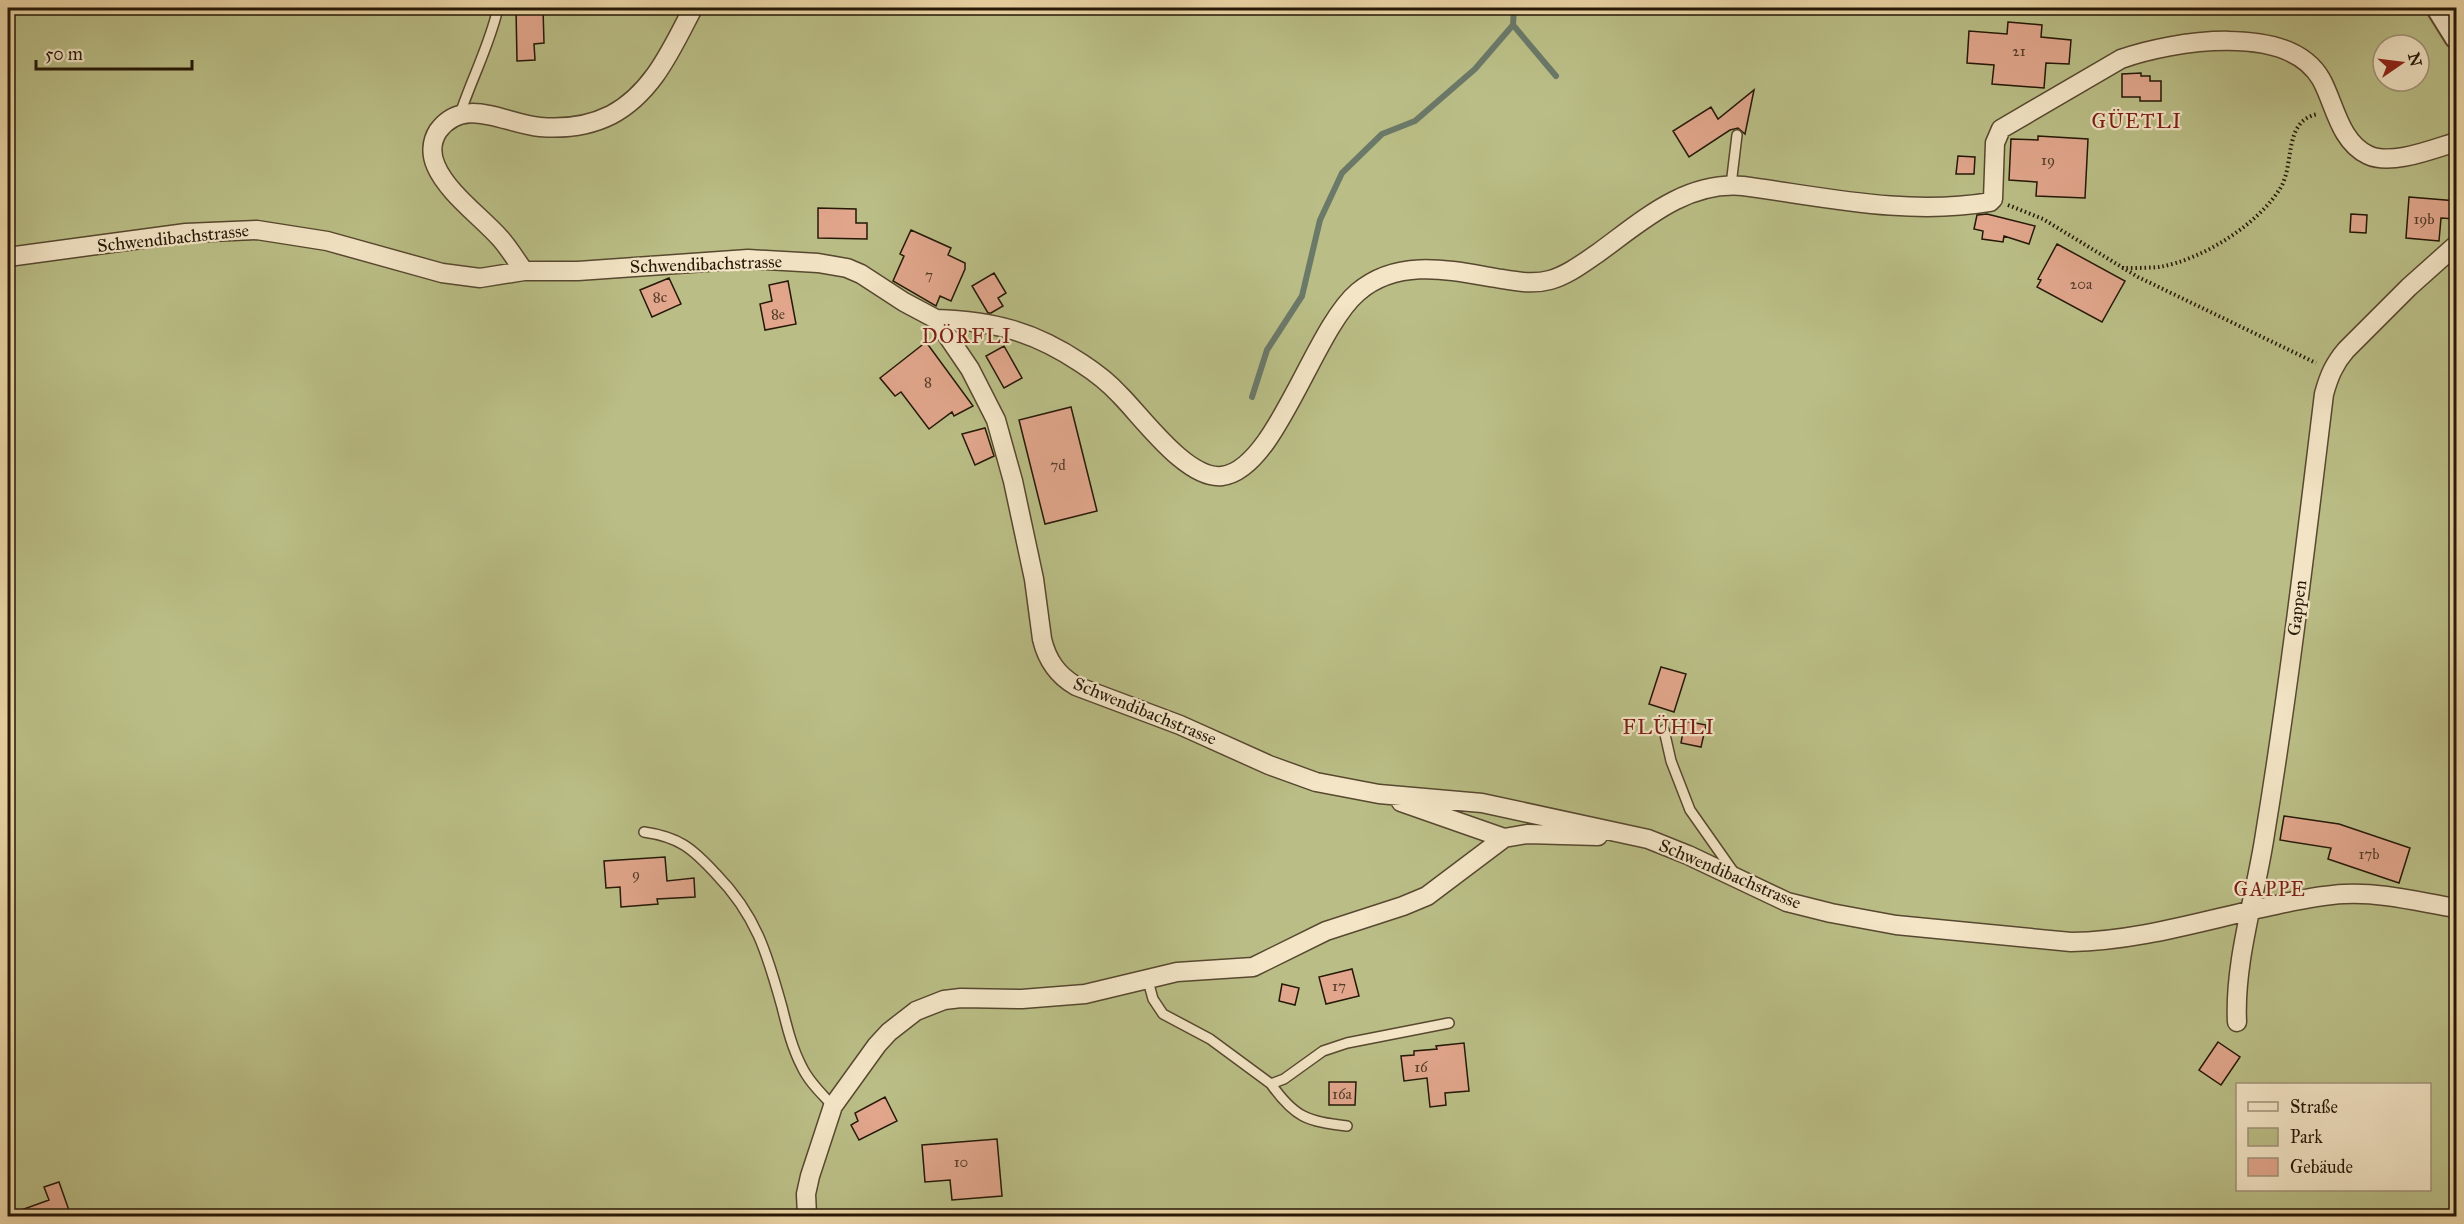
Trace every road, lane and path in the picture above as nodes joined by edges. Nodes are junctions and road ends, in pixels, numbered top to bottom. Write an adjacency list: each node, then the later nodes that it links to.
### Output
1 (498, 8): 6 (lane)
2 (693, 8): 6 (street)
3 (2438, 8): 4 (street)
4 (2457, 37)
5 (2334, 112): 8 (street); 10 (street); 13 (path)
6 (460, 114): 14 (street)
7 (1737, 135): 9 (lane)
8 (2457, 142)
9 (1731, 185): 10 (street); 15 (street)
10 (1993, 200): 13 (path)
11 (2457, 245): 16 (street, Gappen)
12 (8, 256): 14 (street, Schwendibachstrasse)
13 (2122, 268): 16 (path)
14 (524, 271): 15 (street, Schwendibachstrasse)
15 (936, 319): 18 (street, Schwendibachstrasse)
16 (2331, 369): 24 (street, Gappen)
17 (1664, 730): 22 (lane)
18 (1379, 794): 20 (street, Schwendibachstrasse); 21 (street)
19 (644, 832): 29 (lane)
20 (1624, 834): 21 (street); 22 (street, Schwendibachstrasse)
21 (1504, 838): 25 (street)
22 (1737, 878): 24 (street, Schwendibachstrasse)
23 (2457, 908): 24 (street, Schwendibachstrasse)
24 (2250, 910): 26 (street, Gappen)
25 (1148, 977): 28 (lane); 29 (street)
26 (2237, 1022)
27 (1449, 1023): 28 (lane)
28 (1271, 1084): 30 (lane)
29 (833, 1106): 31 (street)
30 (1347, 1126)
31 (807, 1216)

